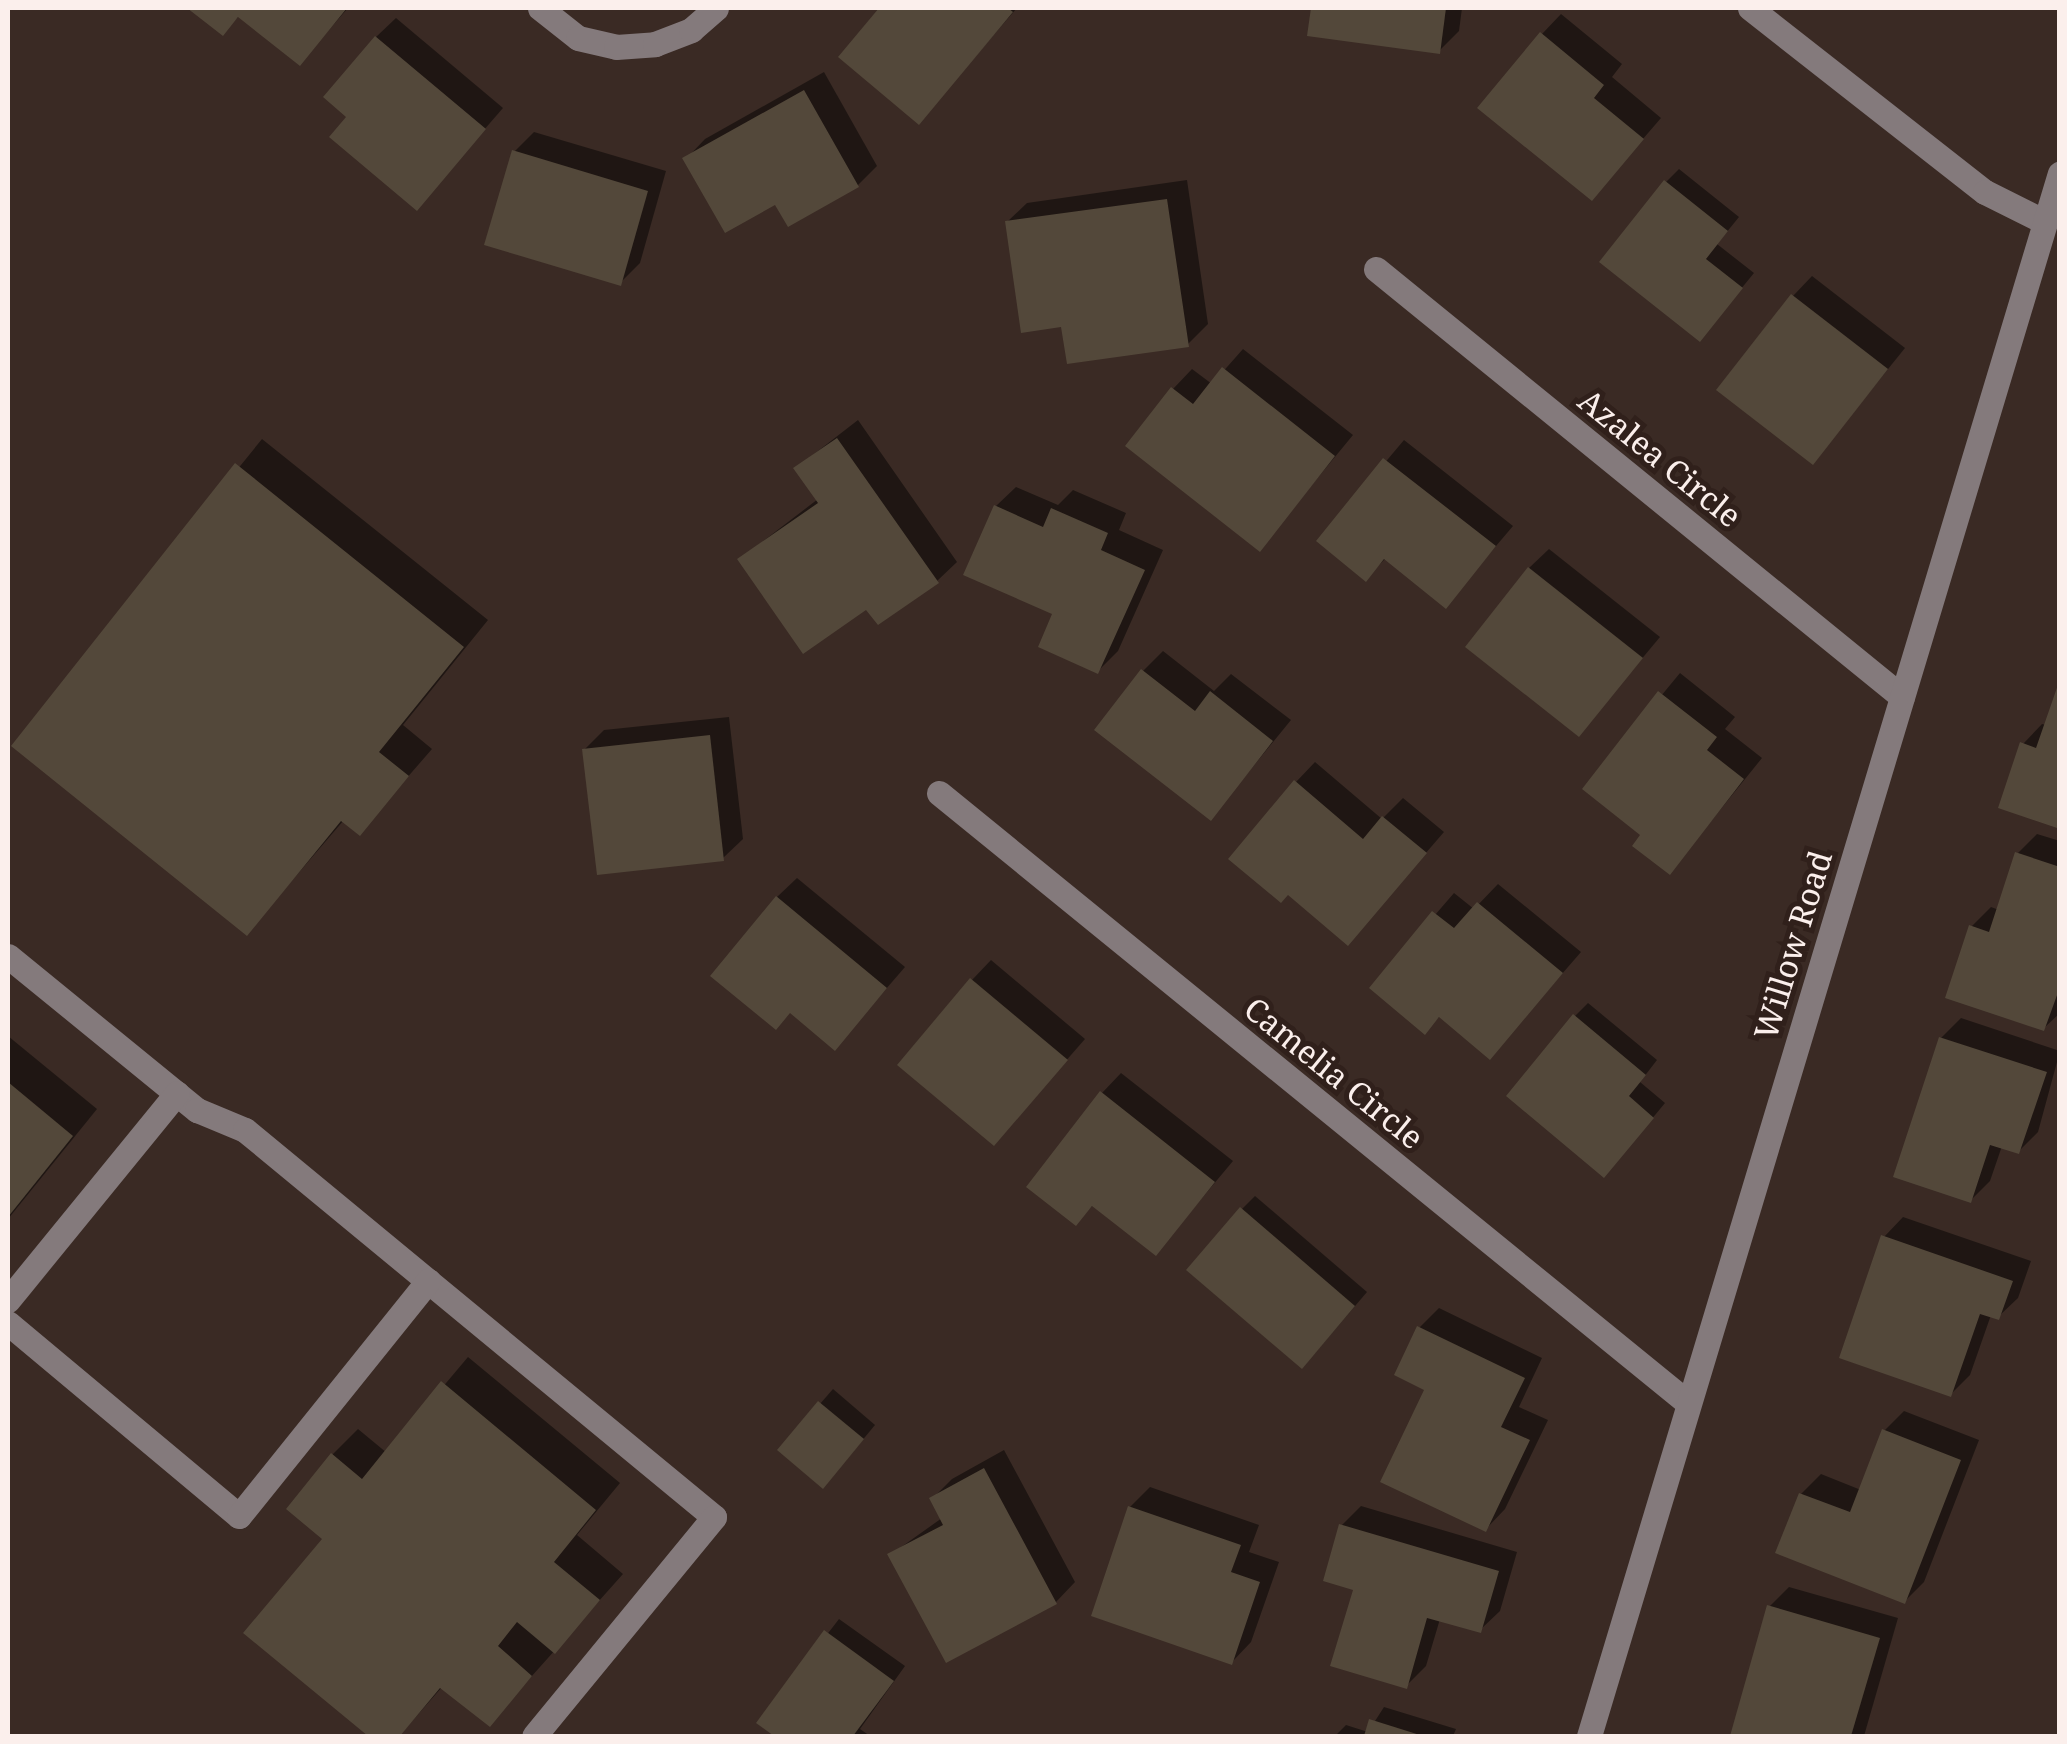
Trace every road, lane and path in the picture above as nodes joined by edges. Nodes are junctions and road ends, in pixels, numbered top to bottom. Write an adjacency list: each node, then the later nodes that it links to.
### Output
1 (540, 8): 2 (street)
2 (716, 8)
3 (1750, 8): 5 (street)
4 (2060, 173): 5 (street, Willow Road)
5 (2045, 222): 7 (street, Willow Road)
6 (1376, 269): 7 (street, Azalea Circle)
7 (1902, 698): 14 (street, Willow Road)
8 (939, 793): 14 (street, Camelia Circle)
9 (8, 956): 10 (street)
10 (177, 1093): 11 (street); 12 (street)
11 (428, 1281): 13 (street); 15 (street)
12 (8, 1300)
13 (8, 1324)
14 (1688, 1404): 16 (street, Willow Road)
15 (534, 1736)
16 (1589, 1736)

